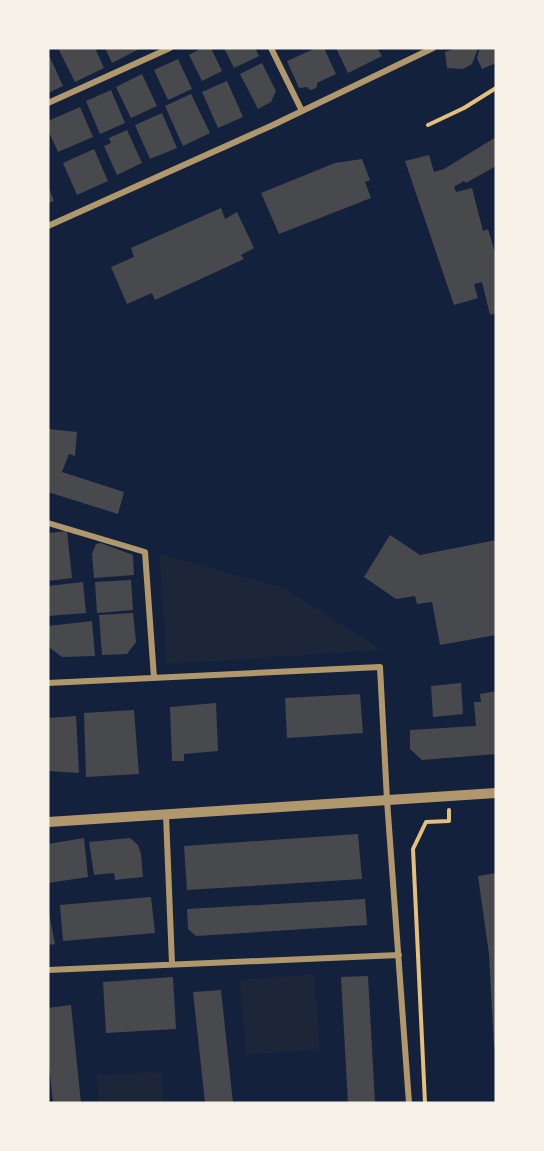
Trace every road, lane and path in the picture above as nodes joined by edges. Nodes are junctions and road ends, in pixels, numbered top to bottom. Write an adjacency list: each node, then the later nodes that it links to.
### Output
1 (170, 48): 5 (street)
2 (271, 48): 6 (street)
3 (433, 48): 6 (street)
4 (496, 88): 7 (path)
5 (48, 103)
6 (302, 111): 8 (street)
7 (428, 125)
8 (48, 226)
9 (48, 523): 10 (street)
10 (154, 678): 11 (street); 14 (street)
11 (48, 683)
12 (496, 793): 13 (street)
13 (449, 797): 14 (street); 21 (path)
14 (387, 800): 15 (street); 17 (street)
15 (166, 815): 16 (street); 18 (street)
16 (48, 822)
17 (399, 955): 18 (street); 20 (street)
18 (172, 964): 19 (street)
19 (48, 970)
20 (409, 1103)
21 (425, 1103)

